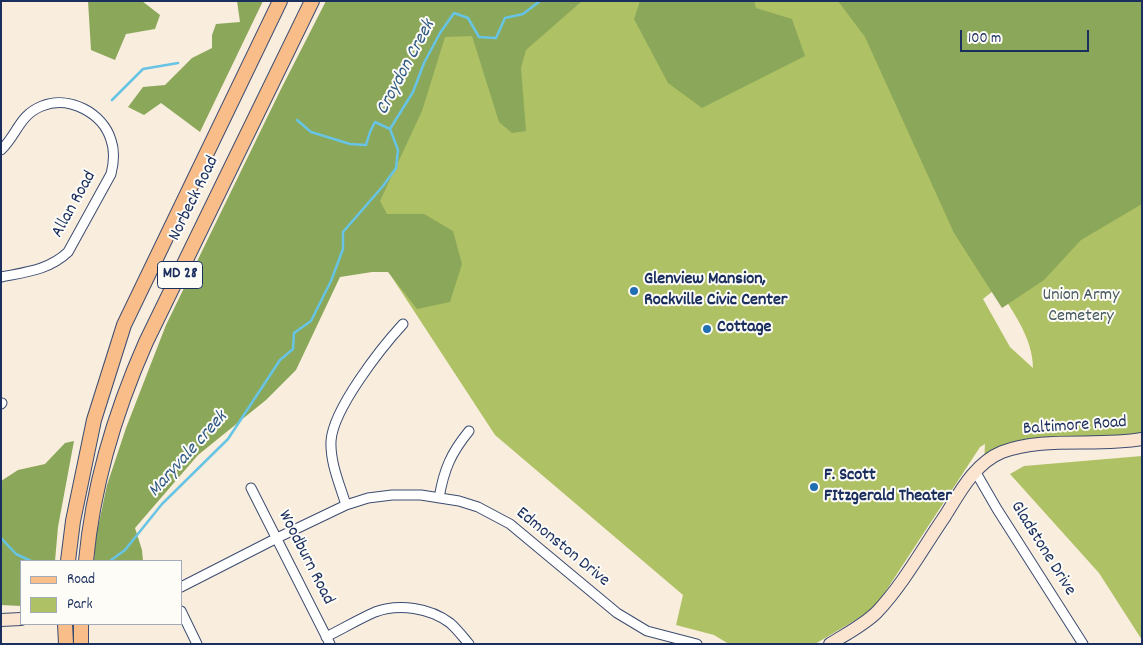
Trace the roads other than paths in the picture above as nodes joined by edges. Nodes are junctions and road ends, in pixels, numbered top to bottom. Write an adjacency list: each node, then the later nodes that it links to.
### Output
1 (280, 1): 13 (main road, Norbeck Road / MD 28)
2 (312, 1): 14 (main road, Norbeck Road / MD 28)
3 (1, 150): 4 (street, Allan Road)
4 (1, 278)
5 (403, 324): 11 (street)
6 (469, 430): 10 (street)
7 (1142, 439): 8 (street, Baltimore Road)
8 (976, 471): 27 (street, Baltimore Road); 28 (street, Gladstone Drive)
9 (251, 488): 12 (street, Woodburn Road)
10 (439, 498): 11 (street, Edmonston Drive); 26 (street, Edmonston Drive)
11 (346, 505): 12 (street, Edmonston Drive)
12 (277, 538): 15 (street, Edmonston Drive); 21 (street, Woodburn Road)
13 (68, 560)
14 (86, 560)
15 (182, 586)
16 (182, 613): 24 (street)
17 (20, 619): 18 (street)
18 (1, 620)
19 (65, 625): 22 (main road)
20 (82, 625): 23 (main road)
21 (328, 640): 25 (street)
22 (66, 644)
23 (81, 644)
24 (198, 644)
25 (468, 644)
26 (697, 644)
27 (830, 644)
28 (1083, 644)

